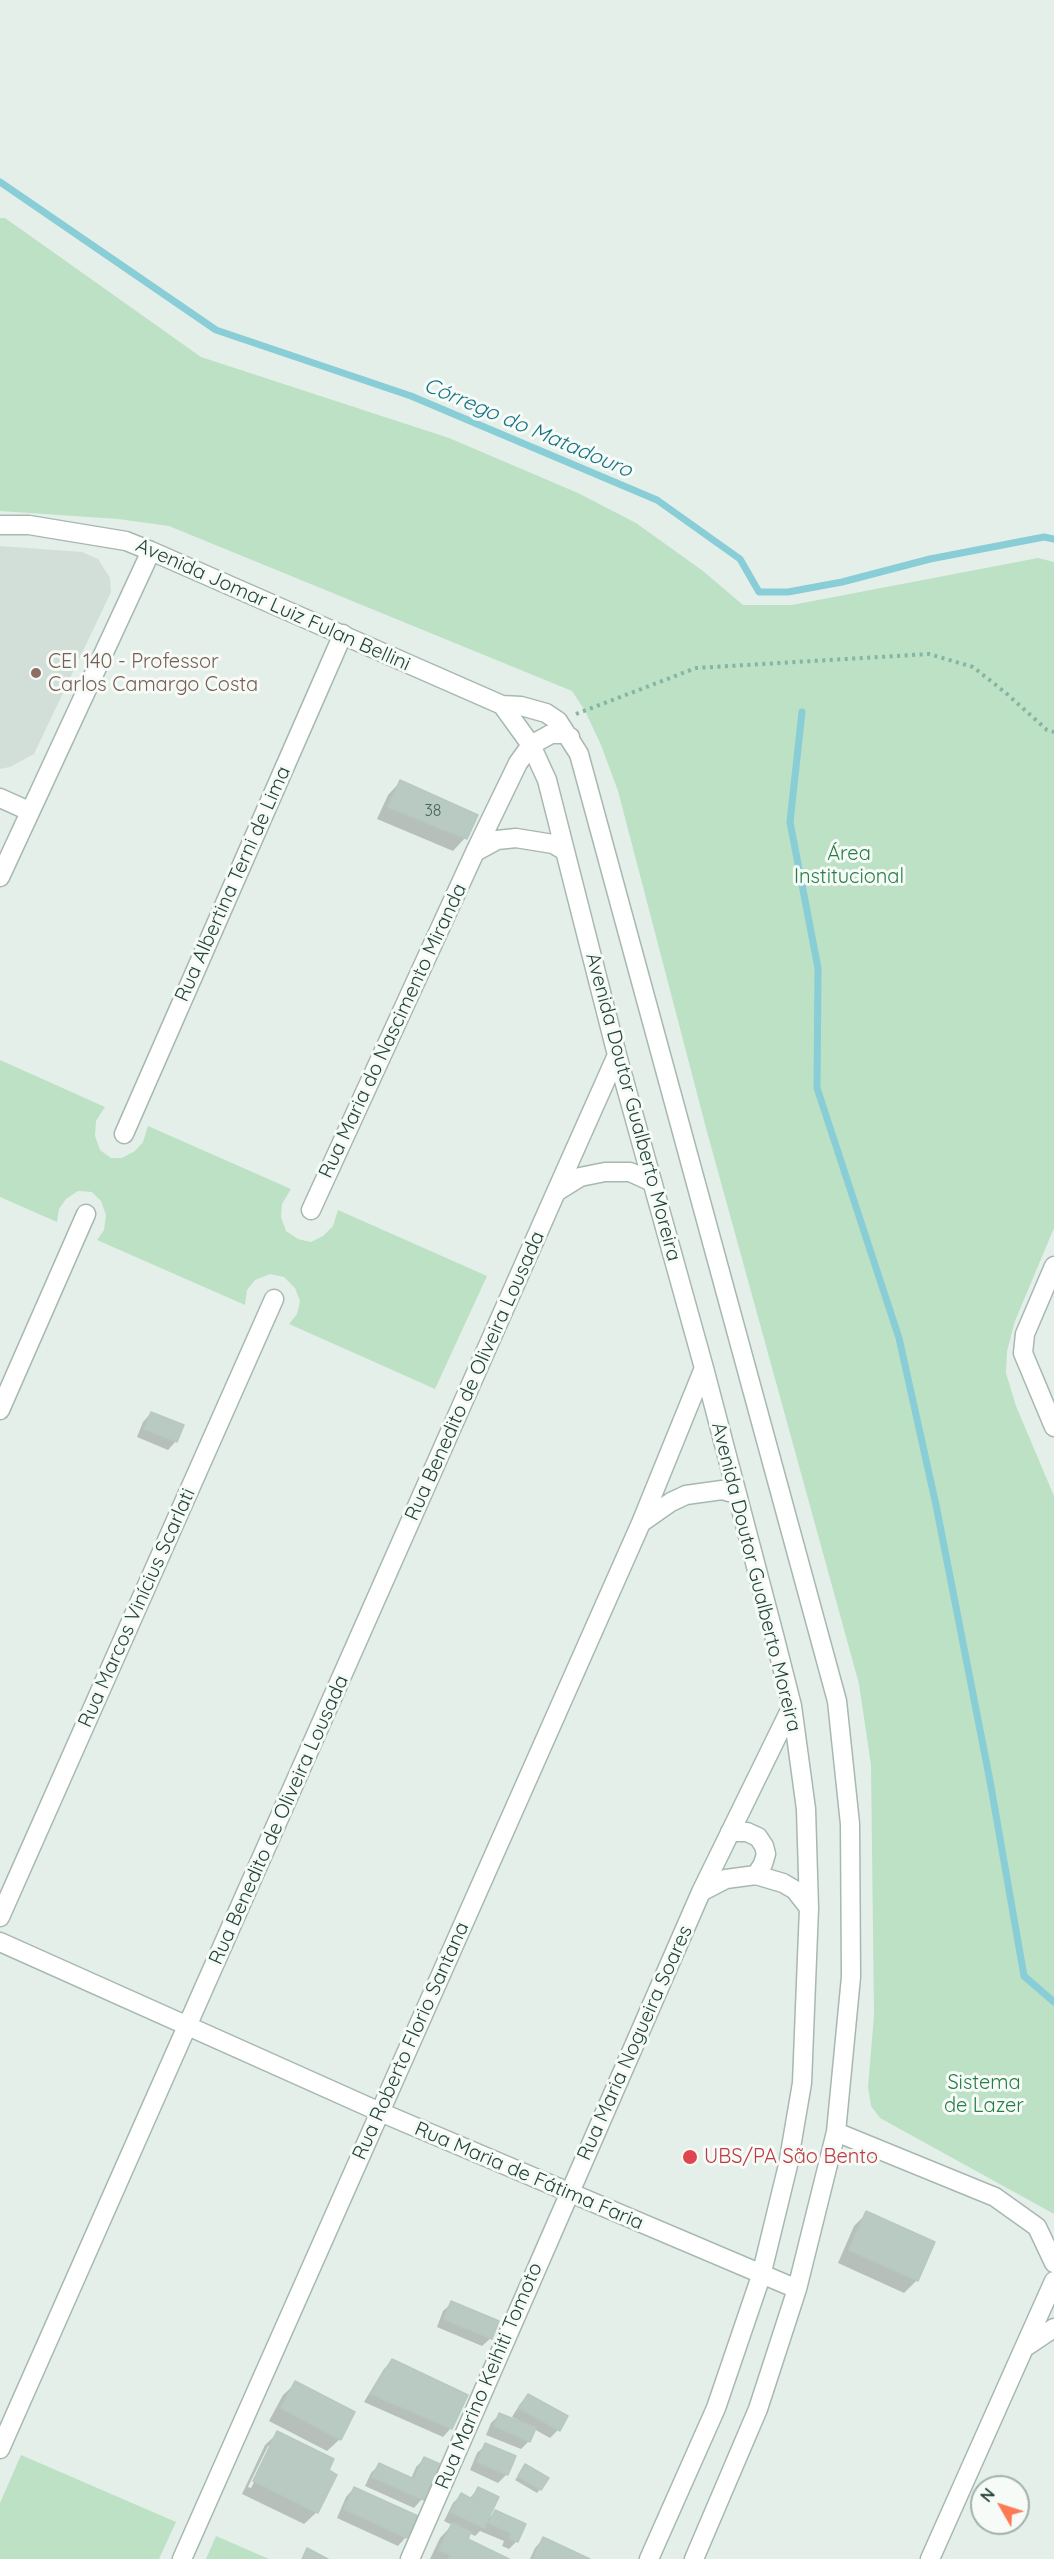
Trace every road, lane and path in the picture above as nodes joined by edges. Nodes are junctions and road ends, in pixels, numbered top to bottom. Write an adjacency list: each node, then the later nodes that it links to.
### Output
1 (0, 525): 2 (street, Avenida Jomar Luiz Fulan Bellini)
2 (151, 550): 3 (street, Avenida Jomar Luiz Fulan Bellini); 12 (street)
3 (343, 634): 4 (street, Avenida Jomar Luiz Fulan Bellini); 17 (street, Rua Albertina Terni de Lima)
4 (502, 705): 5 (street); 7 (street, Avenida Doutor Gualberto Moreira)
5 (533, 709): 6 (street); 7 (street)
6 (558, 721): 8 (path); 9 (street, Avenida Doutor Gualberto Moreira)
7 (516, 724): 10 (street, Avenida Doutor Gualberto Moreira)
8 (1054, 732)
9 (570, 737): 10 (street); 38 (street, Avenida Doutor Gualberto Moreira)
10 (531, 745): 13 (street, Avenida Doutor Gualberto Moreira); 14 (street, Rua Maria do Nascimento Miranda)
11 (0, 798): 12 (street)
12 (29, 811): 15 (street)
13 (565, 851): 14 (street); 16 (street, Avenida Doutor Gualberto Moreira)
14 (475, 852): 20 (street, Rua Maria do Nascimento Miranda)
15 (0, 878)
16 (617, 1055): 18 (street, Avenida Doutor Gualberto Moreira); 19 (street, Rua Benedito de Oliveira Lousada)
17 (124, 1134)
18 (652, 1182): 19 (street); 24 (street, Avenida Doutor Gualberto Moreira)
19 (556, 1192): 36 (street, Rua Benedito de Oliveira Lousada)
20 (311, 1210)
21 (86, 1215): 25 (street)
22 (1054, 1266): 26 (street)
23 (274, 1299): 34 (street, Rua Marcos Vinícius Scarlati)
24 (704, 1368): 27 (street, Avenida Doutor Gualberto Moreira); 28 (street, Rua Roberto Florio Santana)
25 (0, 1410)
26 (1054, 1427)
27 (737, 1494): 28 (street); 29 (street, Avenida Doutor Gualberto Moreira)
28 (641, 1523): 37 (street, Rua Roberto Florio Santana)
29 (792, 1706): 30 (street, Rua Maria Nogueira Soares); 33 (street, Avenida Doutor Gualberto Moreira)
30 (730, 1832): 31 (street); 32 (street, Rua Maria Nogueira Soares)
31 (756, 1875): 32 (street); 33 (street)
32 (701, 1892): 39 (street, Rua Maria Nogueira Soares)
33 (809, 1908): 41 (street, Avenida Doutor Gualberto Moreira)
34 (0, 1917)
35 (0, 1942): 36 (street, Rua Maria de Fátima Faria)
36 (188, 2025): 37 (street, Rua Maria de Fátima Faria); 46 (street, Rua Benedito de Oliveira Lousada)
37 (380, 2112): 39 (street, Rua Maria de Fátima Faria); 47 (street, Rua Roberto Florio Santana)
38 (836, 2132): 40 (street); 43 (street, Avenida Doutor Gualberto Moreira)
39 (568, 2193): 41 (street, Rua Maria de Fátima Faria); 48 (street, Rua Marino Keihiti Tomoto)
40 (1054, 2263)
41 (761, 2276): 43 (street, Rua Maria de Fátima Faria); 49 (street, Avenida Doutor Gualberto Moreira)
42 (1054, 2280): 45 (street)
43 (797, 2289): 50 (street, Avenida Doutor Gualberto Moreira)
44 (1054, 2328): 45 (street)
45 (1024, 2348): 51 (street)
46 (0, 2449)
47 (182, 2559)
48 (410, 2559)
49 (649, 2559)
50 (694, 2559)
51 (930, 2559)

